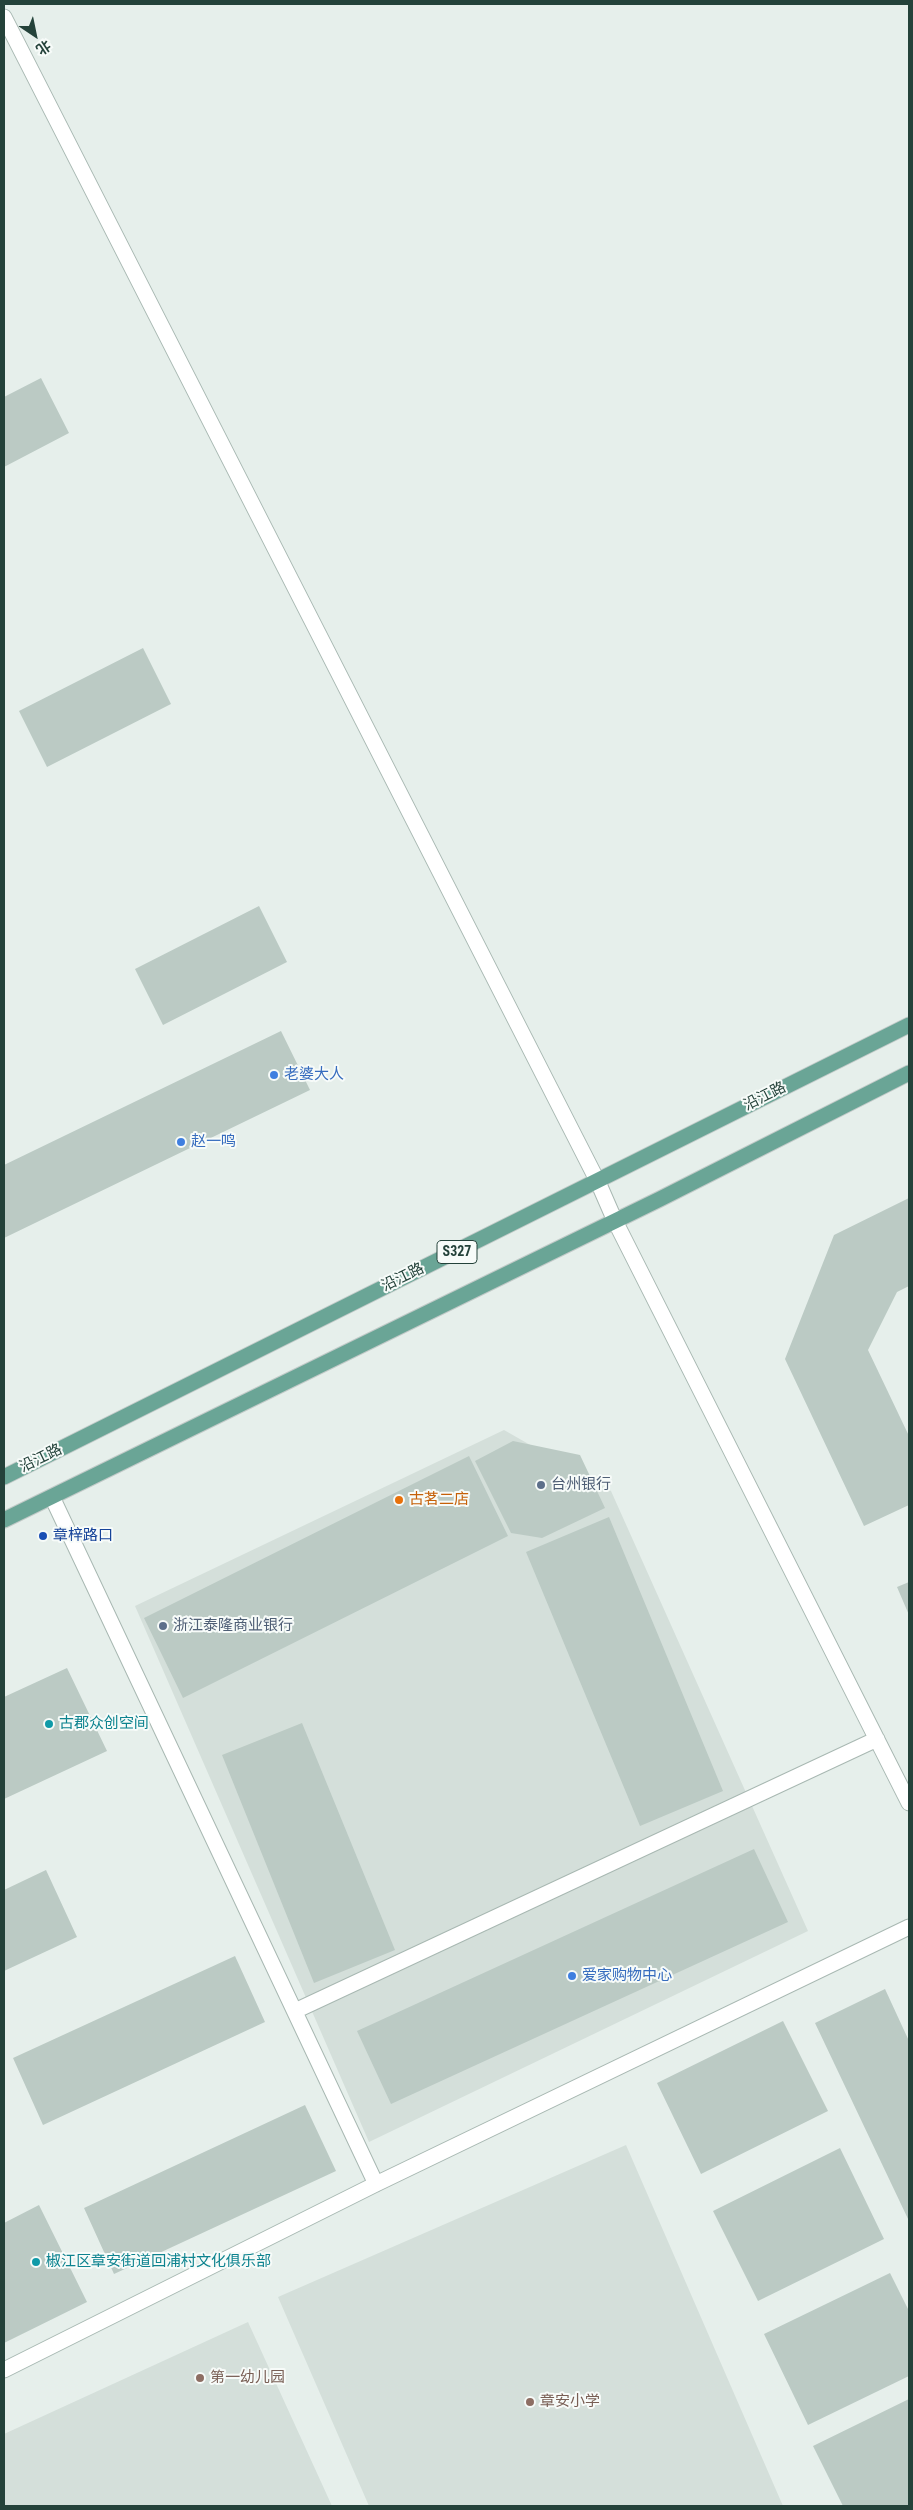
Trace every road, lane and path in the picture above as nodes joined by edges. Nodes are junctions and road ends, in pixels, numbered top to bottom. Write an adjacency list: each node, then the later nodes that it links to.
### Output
1 (4, 17): 4 (street)
2 (909, 1024): 4 (main road, 沿江路 / S327)
3 (909, 1073): 5 (main road)
4 (598, 1182): 5 (street); 6 (main road, 沿江路 / S327)
5 (615, 1221): 7 (main road); 9 (street)
6 (4, 1477)
7 (52, 1497): 8 (main road); 12 (street)
8 (4, 1520)
9 (877, 1739): 10 (street); 12 (street)
10 (909, 1802)
11 (909, 1926): 13 (street)
12 (295, 2011): 13 (street)
13 (376, 2184): 14 (street)
14 (4, 2370)

